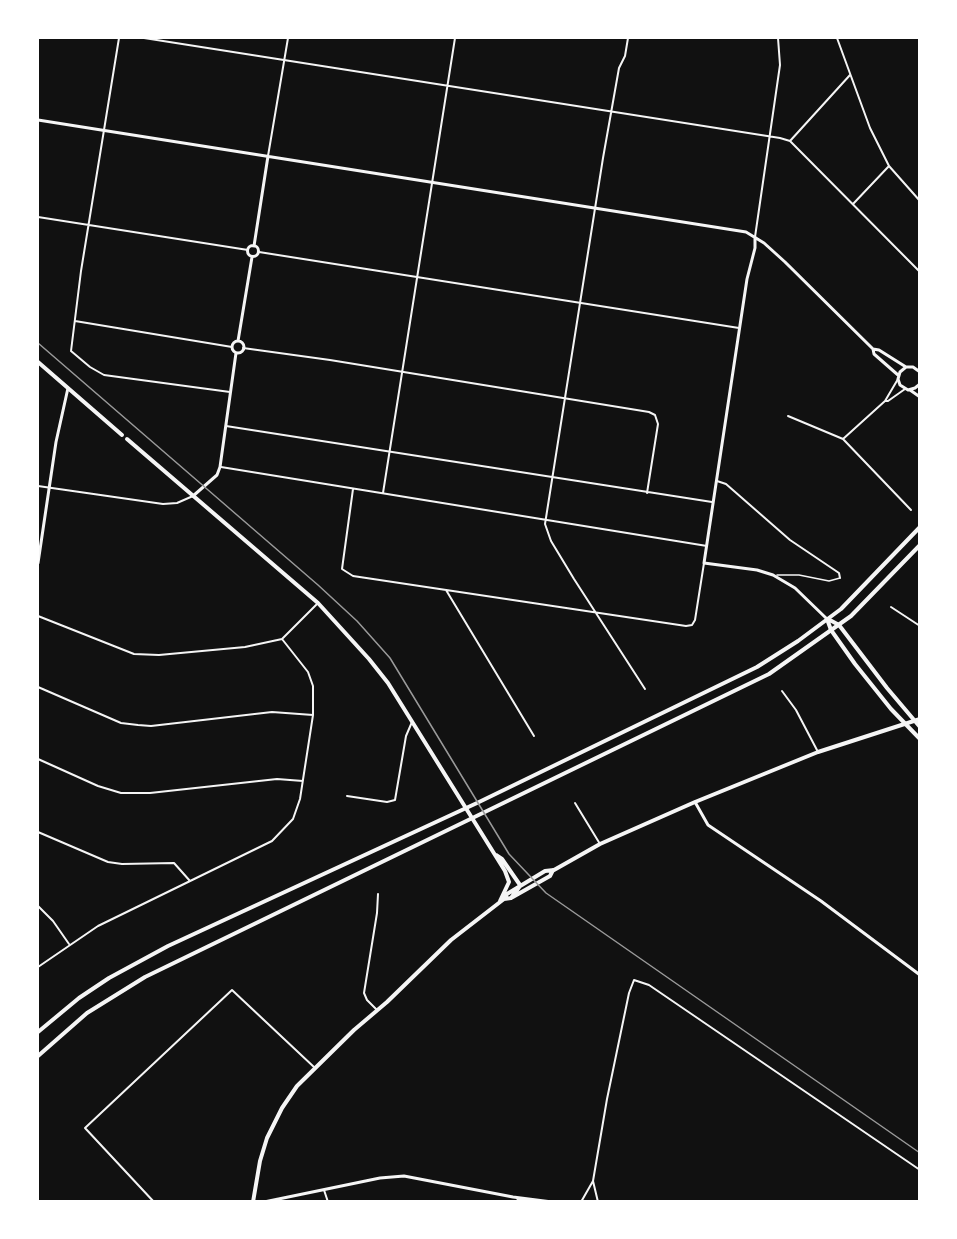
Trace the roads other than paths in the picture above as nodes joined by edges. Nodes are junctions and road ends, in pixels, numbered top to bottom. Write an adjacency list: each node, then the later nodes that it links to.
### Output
1 (119, 38): 13 (street)
2 (144, 38): 8 (street)
3 (288, 38): 8 (street)
4 (455, 38): 10 (street)
5 (628, 38): 11 (street)
6 (778, 38): 14 (street)
7 (837, 38): 9 (street)
8 (284, 59): 10 (street); 16 (street)
9 (850, 75): 15 (street); 17 (street)
10 (448, 85): 11 (street); 18 (street)
11 (611, 112): 14 (street); 21 (street)
12 (38, 120): 13 (street)
13 (104, 131): 16 (street); 23 (street)
14 (768, 136): 15 (street); 24 (street)
15 (790, 141): 20 (street)
16 (268, 156): 18 (street); 25 (street)
17 (889, 166): 19 (street); 20 (street)
18 (433, 182): 21 (street); 30 (street)
19 (920, 201)
20 (853, 204): 29 (street)
21 (596, 208): 24 (street); 31 (street)
22 (38, 217): 23 (street)
23 (88, 225): 26 (street); 32 (street)
24 (755, 237): 33 (street); 37 (street)
25 (254, 246): 26 (street); 27 (street)
26 (248, 250): 28 (street)
27 (259, 252): 28 (street); 30 (street)
28 (252, 257): 34 (street)
29 (920, 272)
30 (416, 278): 31 (street); 43 (street)
31 (579, 304): 33 (street); 51 (street)
32 (75, 321): 35 (street); 49 (street)
33 (739, 328): 61 (street)
34 (238, 341): 35 (street); 36 (street)
35 (232, 347): 38 (street)
36 (243, 348): 38 (street); 43 (street)
37 (873, 349): 41 (street); 45 (street)
38 (236, 353): 49 (street)
39 (38, 362): 47 (main road)
40 (918, 365): 42 (street)
41 (906, 367): 42 (street); 45 (street)
42 (913, 367): 44 (street)
43 (402, 372): 51 (street); 58 (street)
44 (920, 372)
45 (898, 377): 48 (street); 52 (street)
46 (920, 384): 48 (street)
47 (68, 388): 55 (main road); 63 (street)
48 (908, 389): 50 (street); 52 (street)
49 (231, 392): 54 (street)
50 (920, 397)
51 (565, 399): 60 (street); 66 (street)
52 (885, 401): 57 (street)
53 (788, 416): 57 (street)
54 (226, 426): 58 (street); 59 (street)
55 (122, 435): 56 (street)
56 (127, 439): 67 (main road)
57 (843, 440): 69 (street)
58 (390, 452): 60 (street); 65 (street)
59 (220, 467): 64 (street); 67 (street)
60 (552, 478): 66 (street); 70 (street)
61 (716, 481): 68 (street); 77 (street)
62 (38, 486): 63 (street)
63 (49, 488): 67 (street); 75 (street)
64 (353, 489): 65 (street); 78 (street)
65 (383, 493): 70 (street)
66 (648, 493): 68 (street)
67 (193, 496): 79 (main road)
68 (713, 502): 73 (street)
69 (911, 510)
70 (545, 519): 73 (street); 81 (street)
71 (920, 527): 83 (main road)
72 (920, 545): 84 (main road)
73 (706, 546): 74 (street)
74 (704, 562): 76 (street); 81 (street)
75 (38, 563)
76 (773, 575): 77 (lane); 83 (street)
77 (840, 579)
78 (446, 590): 81 (street); 97 (street)
79 (318, 603): 87 (street); 94 (main road)
80 (891, 606): 85 (street)
81 (596, 612): 89 (street)
82 (38, 616): 87 (street)
83 (827, 619): 84 (main road); 86 (main road); 105 (main road)
84 (839, 625): 86 (main road); 93 (main road)
85 (920, 626)
86 (831, 630): 95 (main road); 106 (main road)
87 (282, 639): 91 (street)
88 (38, 687): 91 (street)
89 (645, 689)
90 (782, 691): 99 (street)
91 (313, 714): 101 (street)
92 (920, 719): 93 (main road)
93 (914, 721): 95 (main road); 96 (main road)
94 (412, 722): 102 (street); 105 (main road)
95 (905, 724): 98 (main road); 99 (main road)
96 (920, 727)
97 (534, 736)
98 (920, 739)
99 (818, 752): 104 (main road)
100 (38, 759): 101 (street)
101 (303, 781): 111 (street)
102 (347, 796)
103 (575, 802): 108 (street)
104 (695, 802): 108 (main road); 119 (street)
105 (466, 808): 106 (main road); 121 (main road)
106 (472, 817): 109 (main road); 122 (main road)
107 (38, 832): 111 (street)
108 (600, 844): 110 (main road)
109 (495, 854): 112 (main road); 115 (main road)
110 (554, 870): 112 (main road); 114 (main road)
111 (190, 881): 117 (street)
112 (520, 885): 114 (main road); 115 (main road)
113 (378, 894): 120 (street)
114 (511, 898): 115 (main road)
115 (502, 900): 120 (main road)
116 (38, 906): 117 (street)
117 (69, 944): 118 (street)
118 (38, 967)
119 (920, 975)
120 (377, 1010): 123 (main road)
121 (38, 1032)
122 (38, 1056)
123 (315, 1068): 128 (street); 129 (main road)
124 (920, 1170): 125 (street)
125 (593, 1181): 134 (street); 136 (street)
126 (324, 1191): 127 (street); 130 (street); 131 (street)
127 (513, 1197): 132 (street); 133 (street)
128 (154, 1202)
129 (253, 1202)
130 (264, 1202)
131 (328, 1202)
132 (525, 1202)
133 (552, 1202)
134 (582, 1202): 135 (street)
135 (593, 1202)
136 (598, 1202)

